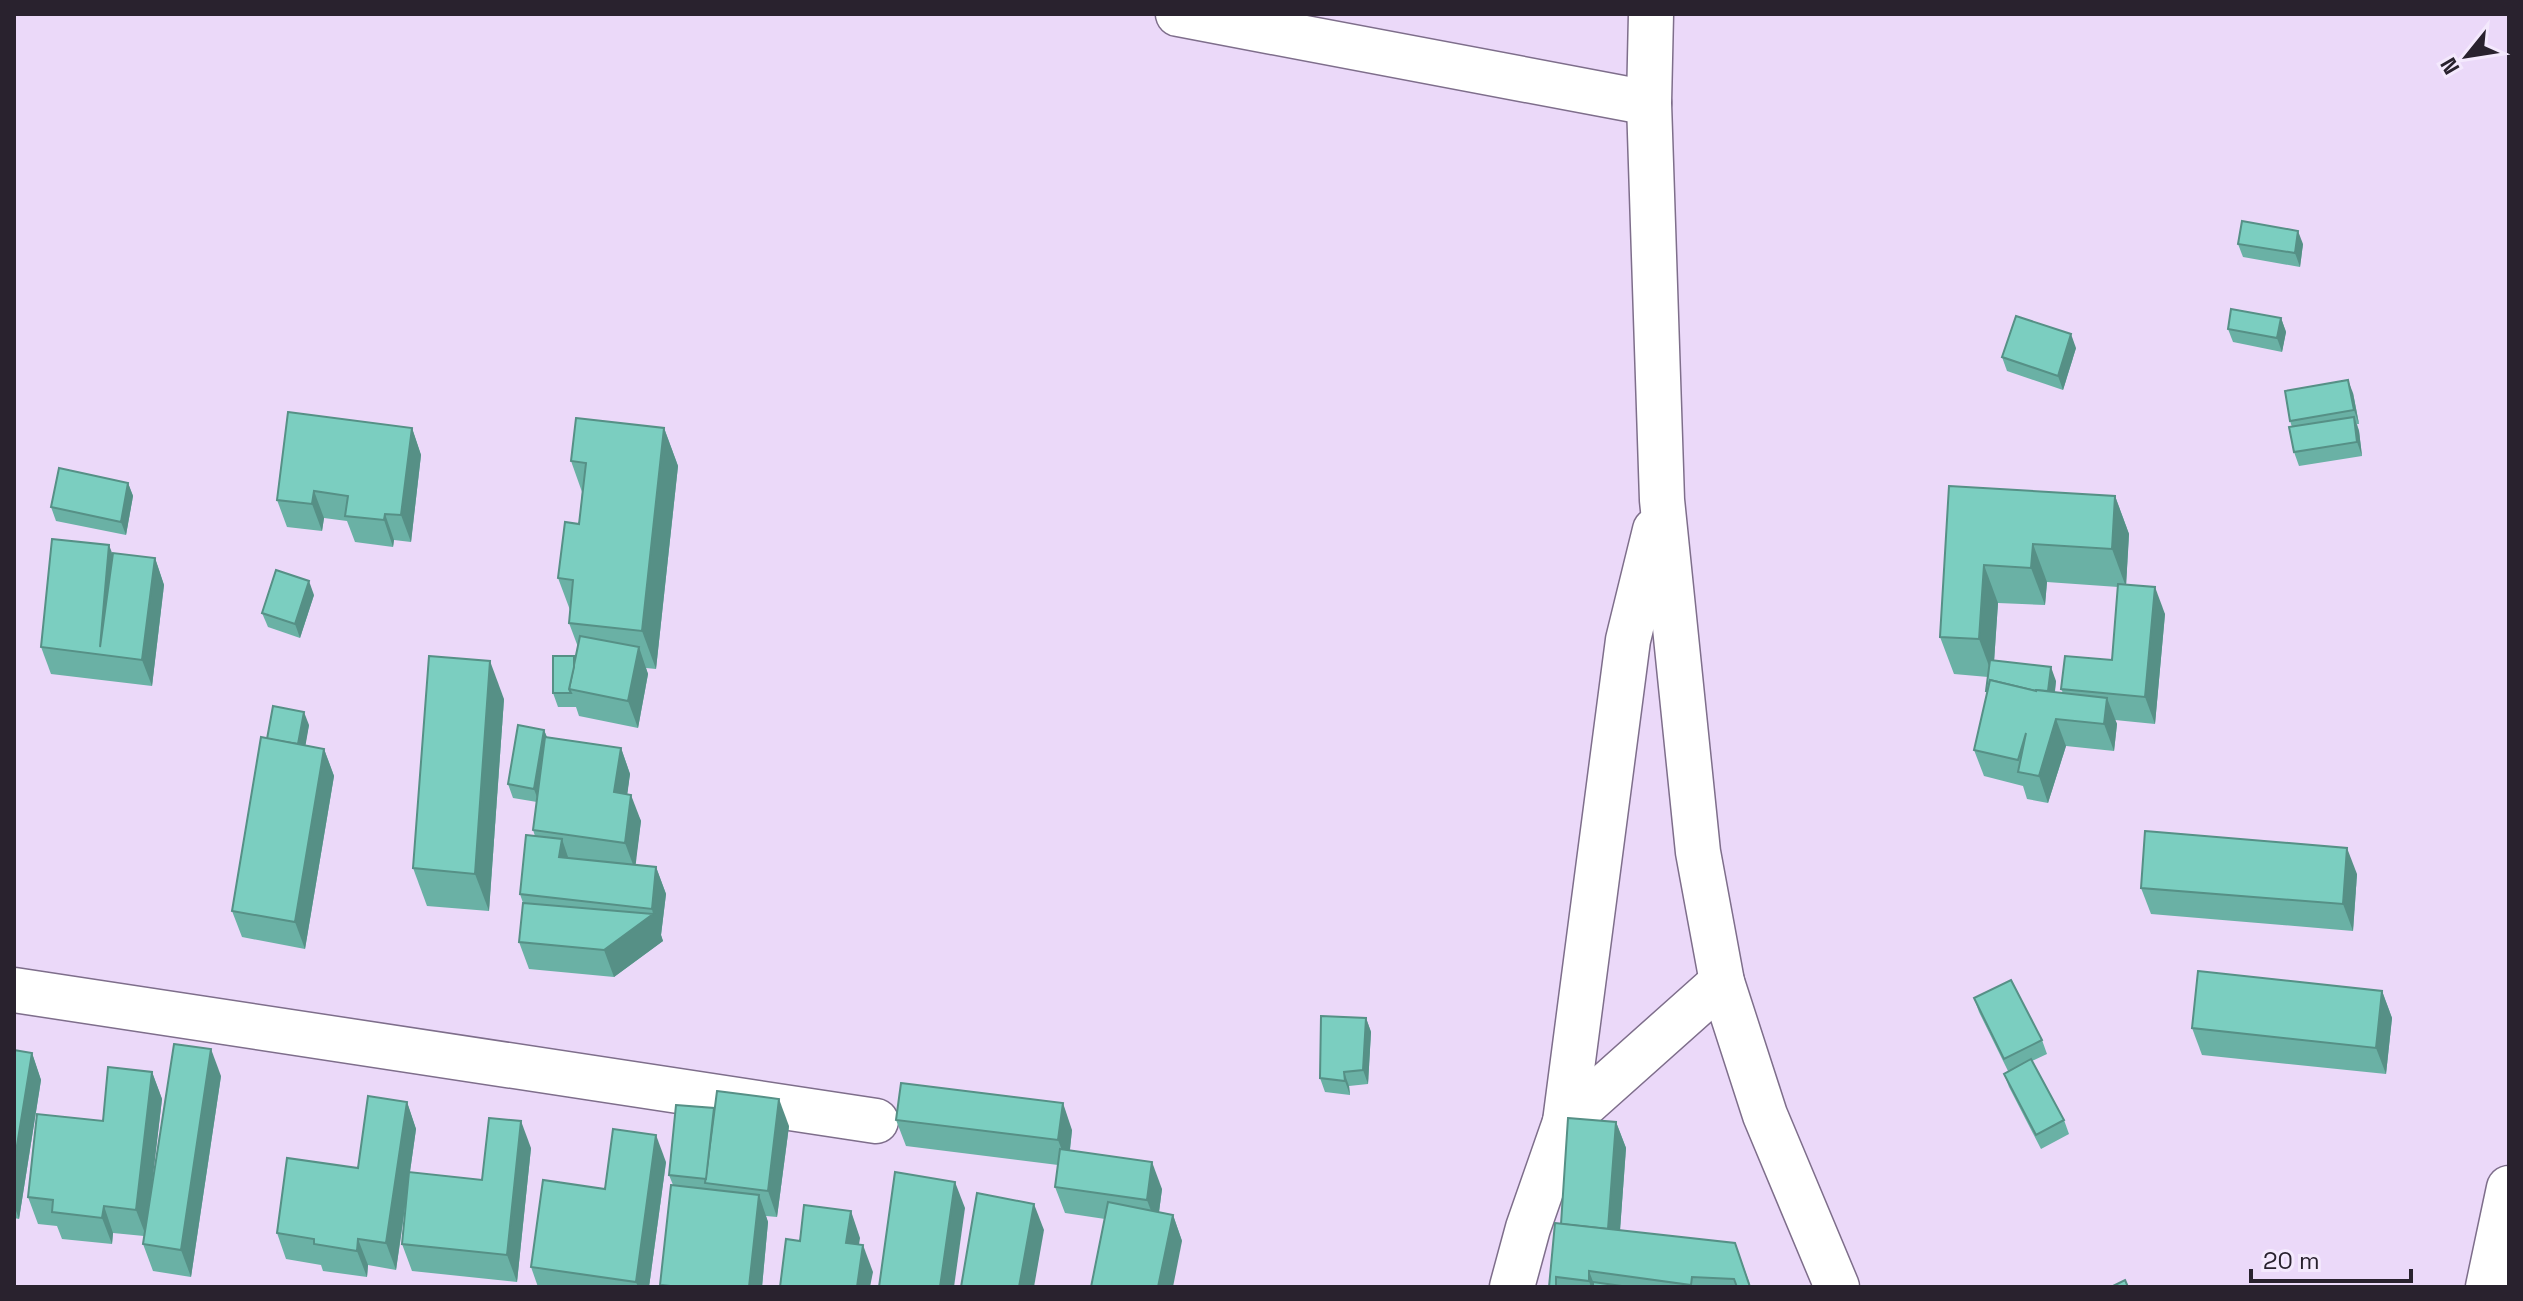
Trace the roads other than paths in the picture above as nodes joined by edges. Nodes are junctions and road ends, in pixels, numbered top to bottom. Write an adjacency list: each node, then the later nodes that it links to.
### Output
1 (1178, 14): 3 (street)
2 (1651, 14): 3 (street)
3 (1649, 103): 4 (street)
4 (1662, 500): 5 (street); 8 (street)
5 (1722, 982): 8 (street); 11 (street)
6 (14, 990): 7 (street)
7 (876, 1121)
8 (1565, 1122): 10 (street)
9 (2509, 1188): 12 (street)
10 (1512, 1287)
11 (1837, 1287)
12 (2488, 1287)

